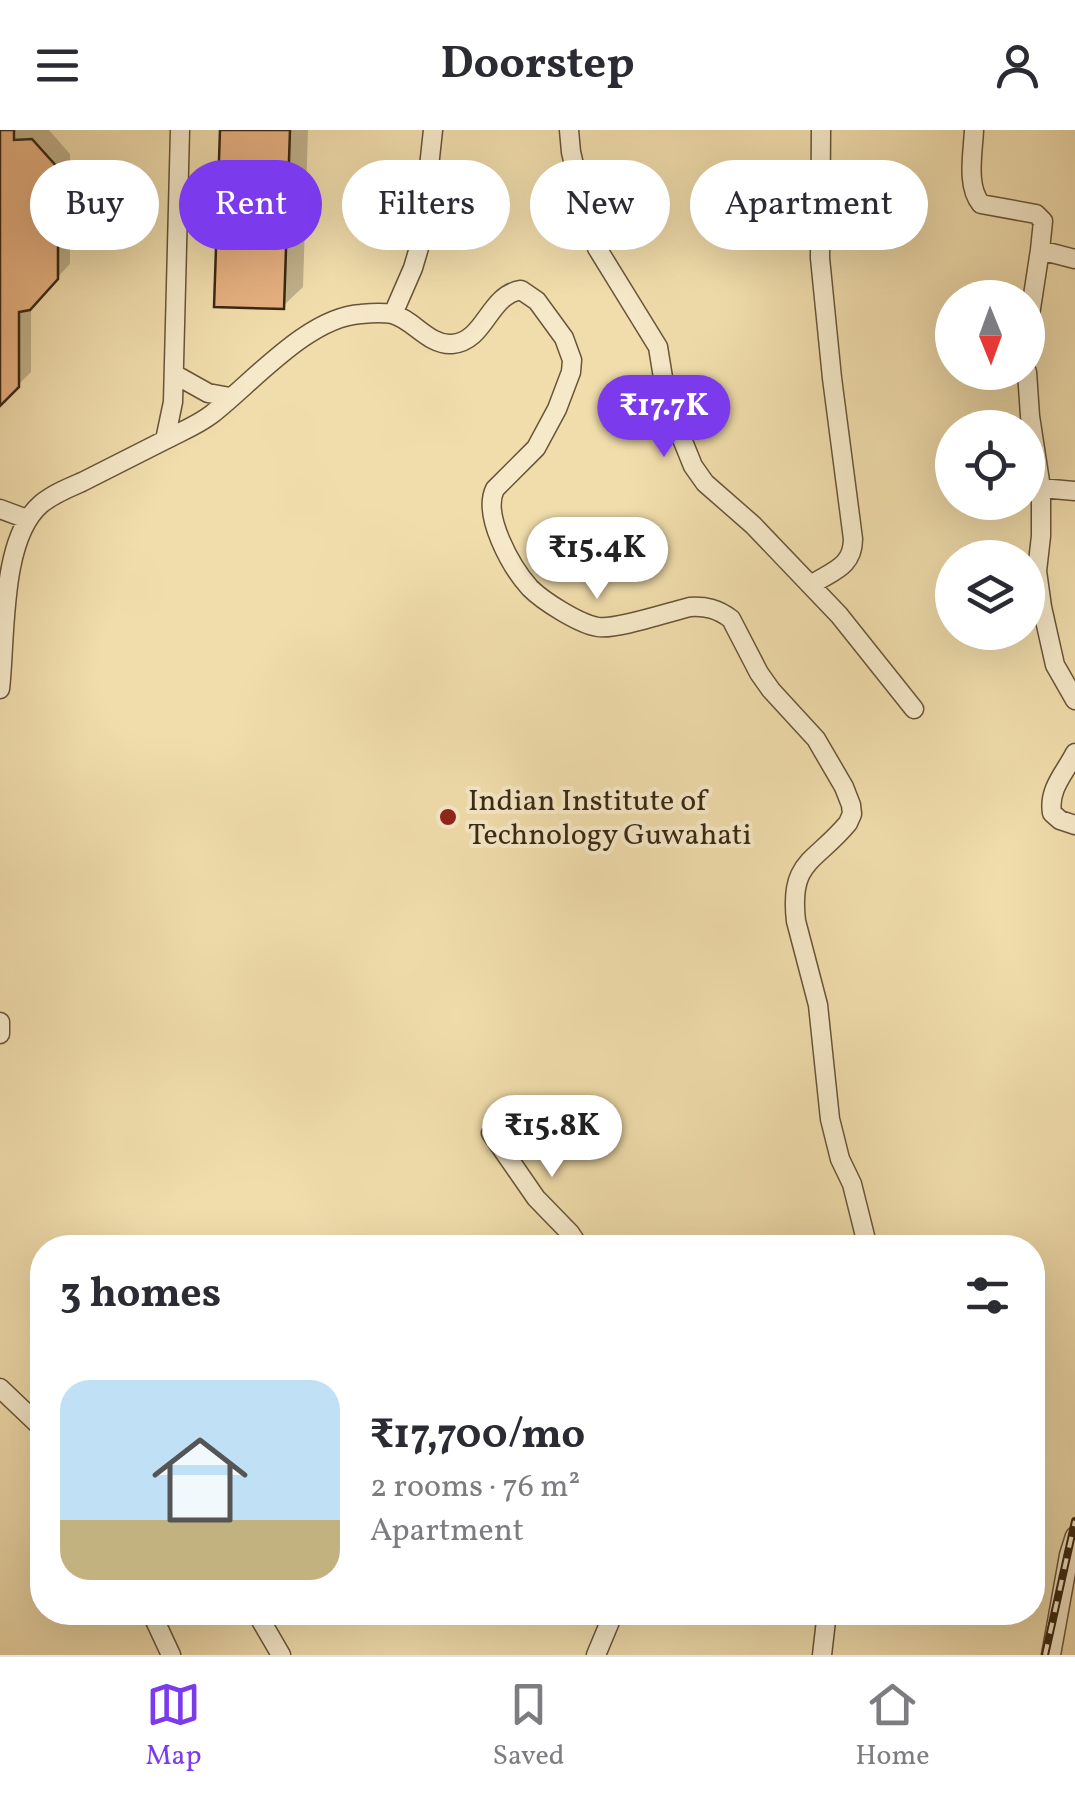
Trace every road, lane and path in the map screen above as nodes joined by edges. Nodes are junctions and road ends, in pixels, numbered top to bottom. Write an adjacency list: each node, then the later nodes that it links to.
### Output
1 (180, 130): 10 (street)
2 (433, 130): 9 (street)
3 (569, 130): 18 (street)
4 (821, 130): 18 (street)
5 (974, 130): 6 (street)
6 (1040, 250): 7 (street); 8 (street)
7 (1075, 258)
8 (1035, 280)
9 (393, 314): 11 (street); 28 (street)
10 (174, 374): 11 (street); 12 (street)
11 (230, 397): 12 (street)
12 (165, 440): 16 (street)
13 (1045, 488): 14 (street)
14 (1075, 491)
15 (0, 510): 16 (street)
16 (27, 519): 19 (street)
17 (1041, 520): 20 (street)
18 (811, 585): 21 (street)
19 (0, 689)
20 (1075, 700)
21 (914, 709)
22 (1075, 753): 23 (street)
23 (1075, 825)
24 (0, 1022): 25 (street)
25 (0, 1034)
26 (492, 1133): 27 (street)
27 (571, 1235)
28 (865, 1235)
29 (0, 1388): 30 (street)
30 (30, 1417)
31 (1075, 1536): 40 (street)
32 (157, 1625): 36 (street)
33 (263, 1625): 37 (street)
34 (609, 1625): 38 (street)
35 (825, 1625): 39 (street)
36 (171, 1655)
37 (280, 1655)
38 (596, 1655)
39 (822, 1655)
40 (1051, 1655)

